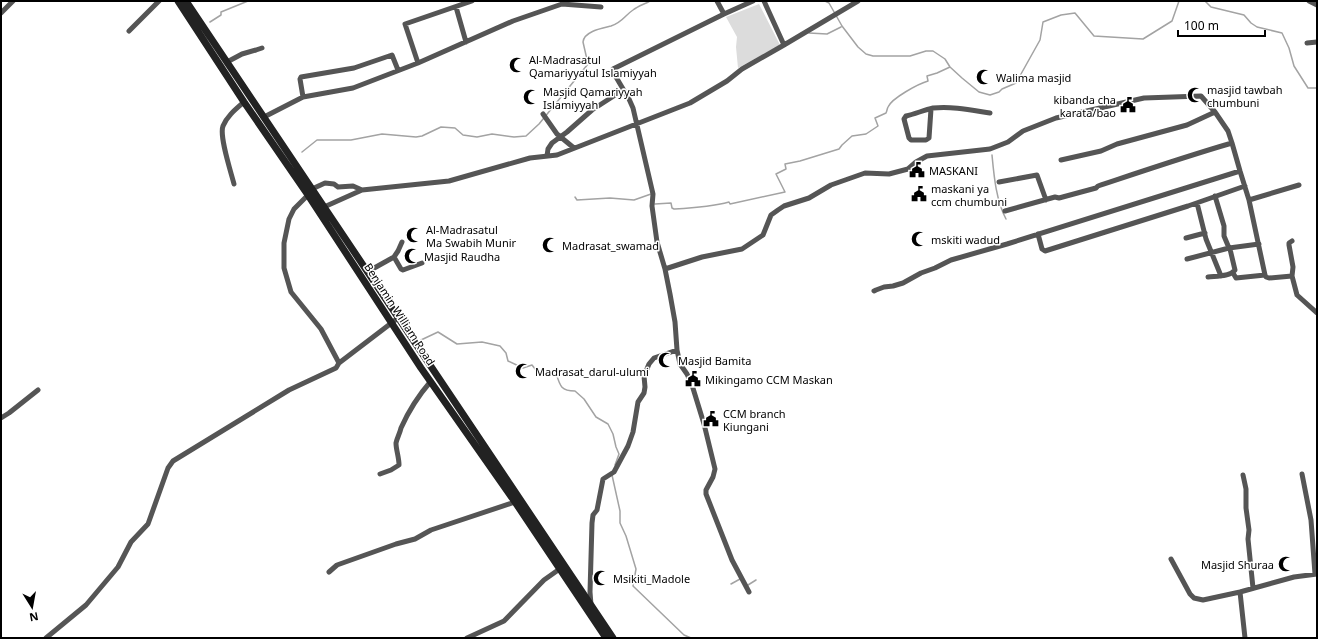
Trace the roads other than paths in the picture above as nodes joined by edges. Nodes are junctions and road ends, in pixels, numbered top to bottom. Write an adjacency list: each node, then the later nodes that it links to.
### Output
1 (13, 1): 15 (street)
2 (159, 1): 17 (street)
3 (178, 1): 28 (main road, Benjamin William Road)
4 (186, 1): 23 (main road, Benjamin William Road)
5 (472, 1): 13 (street)
6 (717, 1): 16 (street)
7 (753, 1): 16 (street)
8 (764, 1): 21 (street)
9 (858, 1): 21 (street)
10 (1309, 1): 12 (street)
11 (562, 3): 14 (street); 18 (street)
12 (1317, 5)
13 (456, 7): 18 (street); 24 (street)
14 (600, 7)
15 (1, 13)
16 (724, 14): 26 (street)
17 (129, 31)
18 (466, 42): 24 (street)
19 (1317, 42): 20 (street)
20 (1307, 43)
21 (784, 45): 34 (street)
22 (262, 48): 23 (street)
23 (227, 62): 33 (main road, Benjamin William Road)
24 (418, 63): 25 (street)
25 (398, 70): 27 (street); 27 (street)
26 (623, 90): 34 (street); 35 (street)
27 (303, 96): 33 (street)
28 (244, 102): 42 (street); 46 (main road, Benjamin William Road)
29 (931, 108): 29 (street); 31 (street)
30 (1215, 112): 36 (street); 39 (street); 64 (street)
31 (990, 113)
32 (543, 114): 35 (street)
33 (264, 117): 46 (main road, Benjamin William Road)
34 (637, 124): 37 (street); 64 (street)
35 (561, 137): 37 (street); 38 (street)
36 (1232, 143): 40 (street); 48 (street)
37 (574, 148): 38 (street)
38 (547, 156): 45 (street)
39 (1061, 160)
40 (1240, 171): 44 (street); 54 (street)
41 (999, 182): 48 (street)
42 (234, 184)
43 (1299, 185): 49 (street)
44 (1245, 186): 47 (street); 49 (street)
45 (362, 190): 46 (street); 51 (street)
46 (310, 192): 51 (main road, Benjamin William Road); 74 (main road, Benjamin William Road); 76 (street)
47 (1215, 196): 50 (street); 59 (street)
48 (1046, 200): 52 (street)
49 (1250, 200): 58 (street)
50 (1197, 202): 53 (street); 54 (street)
51 (324, 208): 65 (main road, Benjamin William Road)
52 (1005, 211)
53 (1205, 233): 55 (street); 60 (street)
54 (1038, 234): 71 (street)
55 (1186, 238)
56 (1292, 241): 69 (street)
57 (402, 242): 61 (street)
58 (1259, 244): 59 (street); 67 (street)
59 (1230, 248): 60 (street); 66 (street)
60 (1212, 252): 62 (street); 68 (street)
61 (394, 257): 63 (street); 65 (street)
62 (1186, 259)
63 (422, 262)
64 (665, 270): 75 (street)
65 (367, 272): 73 (main road, Benjamin William Road)
66 (1233, 273): 67 (street); 68 (street)
67 (1265, 275): 69 (street)
68 (1221, 276): 70 (street)
69 (1292, 276): 72 (street)
70 (1208, 277)
71 (874, 291)
72 (1317, 313)
73 (398, 318): 74 (street); 85 (main road, Benjamin William Road)
74 (392, 322): 76 (street); 77 (main road, Benjamin William Road)
75 (677, 350): 89 (street); 91 (street)
76 (339, 363): 92 (street)
77 (431, 381): 80 (street); 83 (main road, Benjamin William Road)
78 (38, 390): 79 (street)
79 (1, 418)
80 (380, 474)
81 (1302, 474): 87 (street)
82 (1243, 475): 88 (street)
83 (515, 502): 85 (main road, Benjamin William Road); 86 (street)
84 (1172, 559): 90 (street)
85 (563, 567): 91 (main road, Benjamin William Road); 93 (street); 94 (main road, Benjamin William Road)
86 (329, 572)
87 (1316, 574): 88 (street)
88 (1253, 588): 90 (street)
89 (749, 592)
90 (1240, 592): 96 (street)
91 (591, 604): 95 (main road, Benjamin William Road)
92 (46, 638)
93 (467, 638)
94 (606, 638)
95 (613, 638)
96 (1245, 638)

